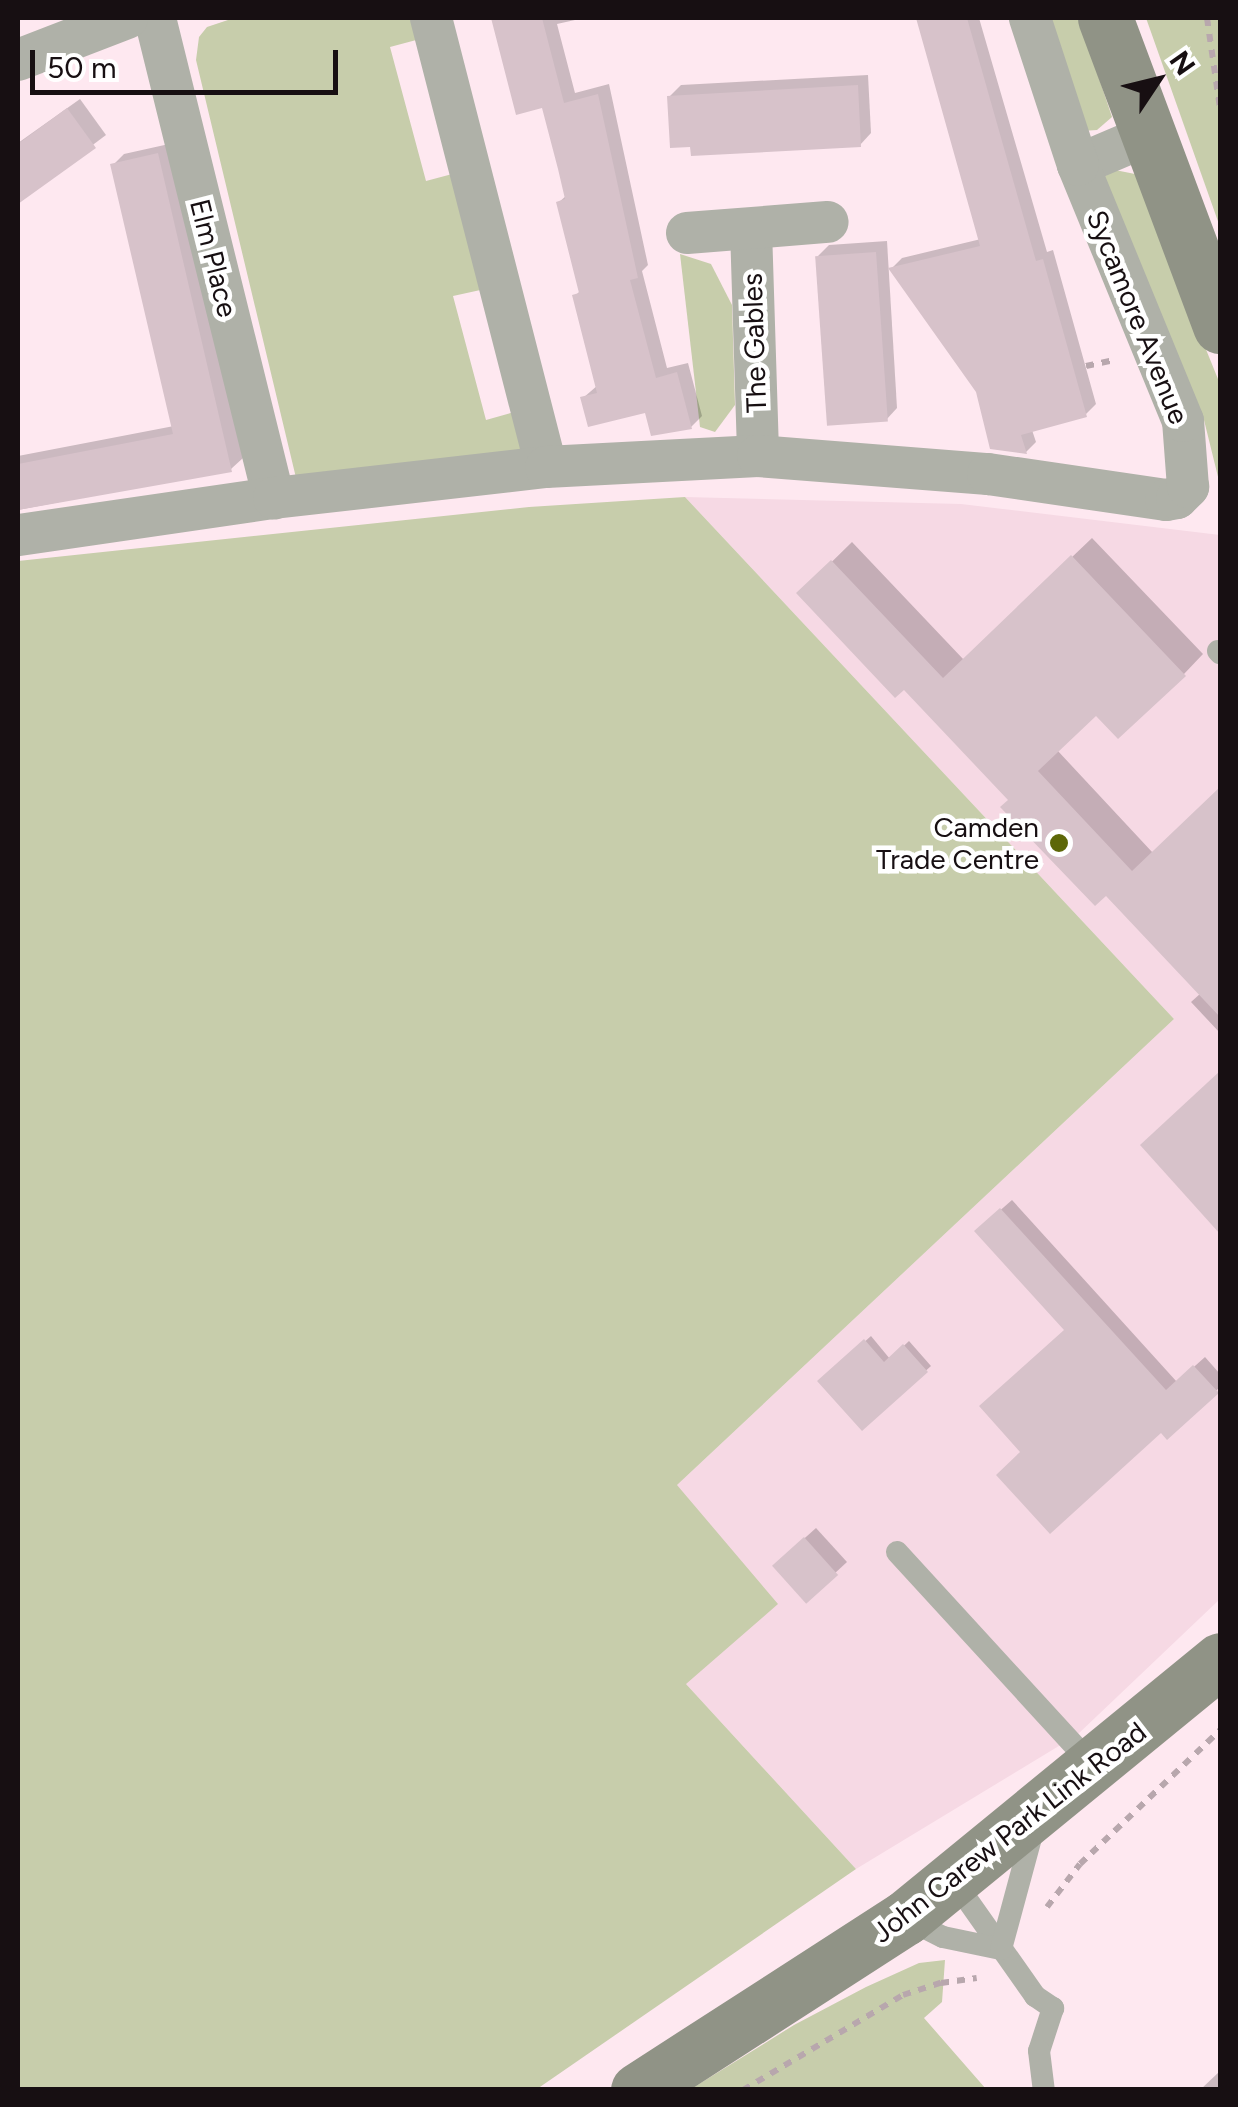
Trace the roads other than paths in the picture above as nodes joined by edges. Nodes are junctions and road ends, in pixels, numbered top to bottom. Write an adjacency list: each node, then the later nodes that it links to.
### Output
1 (127, 18): 6 (street)
2 (155, 18): 15 (street, Elm Place)
3 (431, 18): 14 (street)
4 (1030, 18): 8 (street, Sycamore Avenue)
5 (1105, 18): 7 (main road)
6 (18, 60)
7 (1146, 136): 8 (street); 12 (main road)
8 (1078, 165): 13 (street, Sycamore Avenue)
9 (828, 222): 10 (street)
10 (751, 229): 11 (street); 13 (street, The Gables)
11 (687, 233)
12 (1220, 326)
13 (758, 456): 14 (street)
14 (546, 467): 15 (street)
15 (274, 498): 16 (street)
16 (18, 535)
17 (897, 1552): 19 (lane)
18 (1220, 1660): 19 (main road, John Carew Park Link Road)
19 (1094, 1768): 20 (main road, John Carew Park Link Road)
20 (1038, 1814): 21 (main road, John Carew Park Link Road); 23 (lane)
21 (954, 1882): 22 (main road, John Carew Park Link Road); 23 (lane)
22 (905, 1918): 23 (lane); 24 (main road, John Carew Park Link Road)
23 (1004, 1954): 25 (lane)
24 (638, 2090)
25 (1044, 2090)

